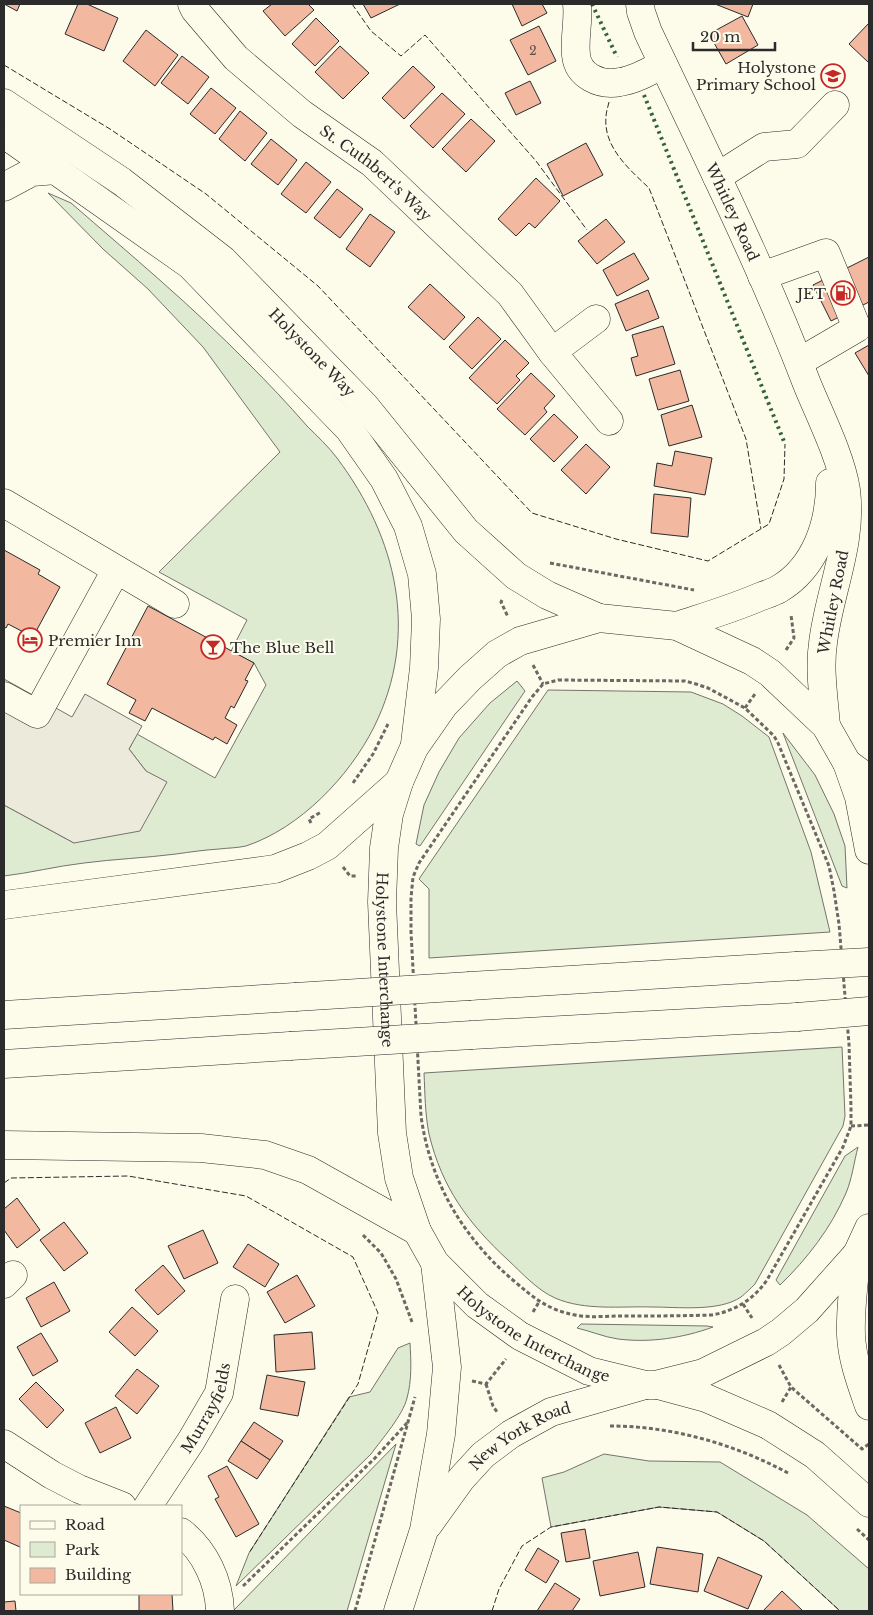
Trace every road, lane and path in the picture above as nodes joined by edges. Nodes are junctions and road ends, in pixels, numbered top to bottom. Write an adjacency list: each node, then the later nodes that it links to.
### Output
1 (192, 4): 13 (main road, St. Cuthbert's Way)
2 (577, 4): 4 (main road)
3 (640, 4): 4 (main road, Whitley Road)
4 (663, 64): 9 (main road, Whitley Road)
5 (4, 103): 24 (main road, Holystone Way)
6 (835, 105): 9 (main road)
7 (4, 134): 8 (main road, Holystone Way)
8 (56, 170): 10 (main road); 31 (main road, Holystone Way)
9 (716, 177): 11 (main road, Whitley Road)
10 (4, 187)
11 (762, 276): 14 (main road, Whitley Road); 14 (main road)
12 (596, 319): 13 (main road)
13 (552, 352): 15 (main road, St. Cuthbert's Way)
14 (799, 362): 16 (main road, Whitley Road)
15 (608, 421)
16 (822, 422): 18 (main road, Whitley Road); 25 (main road, Whitley Road)
17 (4, 503): 20 (main road)
18 (857, 539): 30 (main road, Whitley Road)
19 (542, 561): 21 (path)
20 (116, 570): 22 (main road); 27 (main road)
21 (700, 591)
22 (175, 604)
23 (790, 610): 26 (path)
24 (599, 618): 25 (main road, Holystone Interchange); 31 (main road, Holystone Interchange)
25 (677, 626): 30 (main road, Holystone Interchange)
26 (794, 638)
27 (4, 696)
28 (745, 708): 40 (path)
29 (389, 721): 35 (path)
30 (826, 726): 32 (main road, Holystone Interchange)
31 (414, 748): 34 (main road, Holystone Interchange)
32 (847, 763): 33 (main road); 38 (main road, Holystone Interchange)
33 (869, 779)
34 (399, 782): 39 (main road); 50 (main road, Holystone Interchange)
35 (348, 789)
36 (327, 808): 37 (path)
37 (309, 820)
38 (869, 850)
39 (4, 905)
40 (839, 924)
41 (869, 962): 43 (main road, bridge)
42 (869, 1011): 44 (main road, bridge)
43 (4, 1015)
44 (4, 1064)
45 (869, 1125): 46 (path)
46 (851, 1126)
47 (4, 1145): 50 (main road)
48 (869, 1228): 51 (main road, Holystone Interchange)
49 (358, 1230): 54 (path)
50 (417, 1231): 52 (main road, Holystone Interchange)
51 (857, 1254): 58 (main road, Holystone Interchange); 62 (main road)
52 (435, 1263): 58 (main road, Holystone Interchange); 71 (main road, New York Road)
53 (235, 1299): 70 (main road, Murrayfields)
54 (413, 1330)
55 (501, 1367): 57 (path)
56 (470, 1381): 57 (path)
57 (486, 1384): 61 (path)
58 (651, 1385): 68 (main road); 71 (main road, New York Road)
59 (791, 1387): 66 (path)
60 (416, 1393): 63 (path)
61 (493, 1406)
62 (869, 1406)
63 (409, 1420): 73 (path); 74 (path)
64 (601, 1425): 67 (path)
65 (4, 1444): 69 (main road)
66 (869, 1444)
67 (752, 1455)
68 (869, 1503)
69 (120, 1505)
70 (149, 1505)
71 (424, 1530): 75 (main road, New York Road)
72 (182, 1533): 73 (main road)
73 (220, 1610)
74 (354, 1611)
75 (398, 1611)

